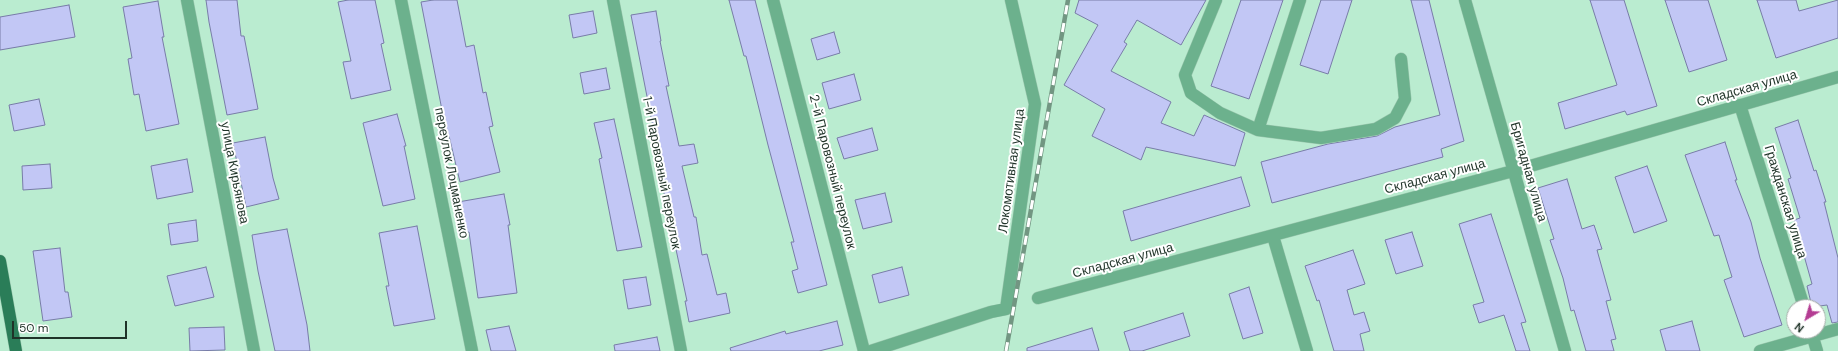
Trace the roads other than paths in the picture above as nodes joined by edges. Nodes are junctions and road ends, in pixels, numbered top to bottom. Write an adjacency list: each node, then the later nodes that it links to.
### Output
1 (187, 0): 23 (street, улица Кирьянова)
2 (401, 0): 24 (street, переулок Лоцманенко)
3 (613, 0): 25 (street, 1-й Паровозный переулок)
4 (774, 0): 26 (street, 2-й Паровозный переулок)
5 (1011, 0): 27 (street, Локомотивная улица)
6 (1216, 0): 12 (street)
7 (1300, 0): 12 (street)
8 (1465, 0): 13 (street, Бригадная улица)
9 (1401, 59): 12 (street)
10 (1838, 77): 11 (street, Складская улица)
11 (1740, 105): 13 (street, Складская улица); 17 (street, Гражданская улица)
12 (1258, 130)
13 (1513, 171): 14 (street, Складская улица); 29 (street, Бригадная улица)
14 (1273, 236): 16 (street, Складская улица); 28 (street)
15 (0, 261): 22 (main road)
16 (1038, 298)
17 (1801, 299)
18 (1838, 329): 19 (street)
19 (1826, 331)
20 (1795, 339): 30 (street)
21 (1814, 339): 31 (street)
22 (16, 351)
23 (254, 351)
24 (472, 351)
25 (681, 351)
26 (864, 351)
27 (871, 351)
28 (1307, 351)
29 (1565, 351)
30 (1760, 351)
31 (1817, 351)

